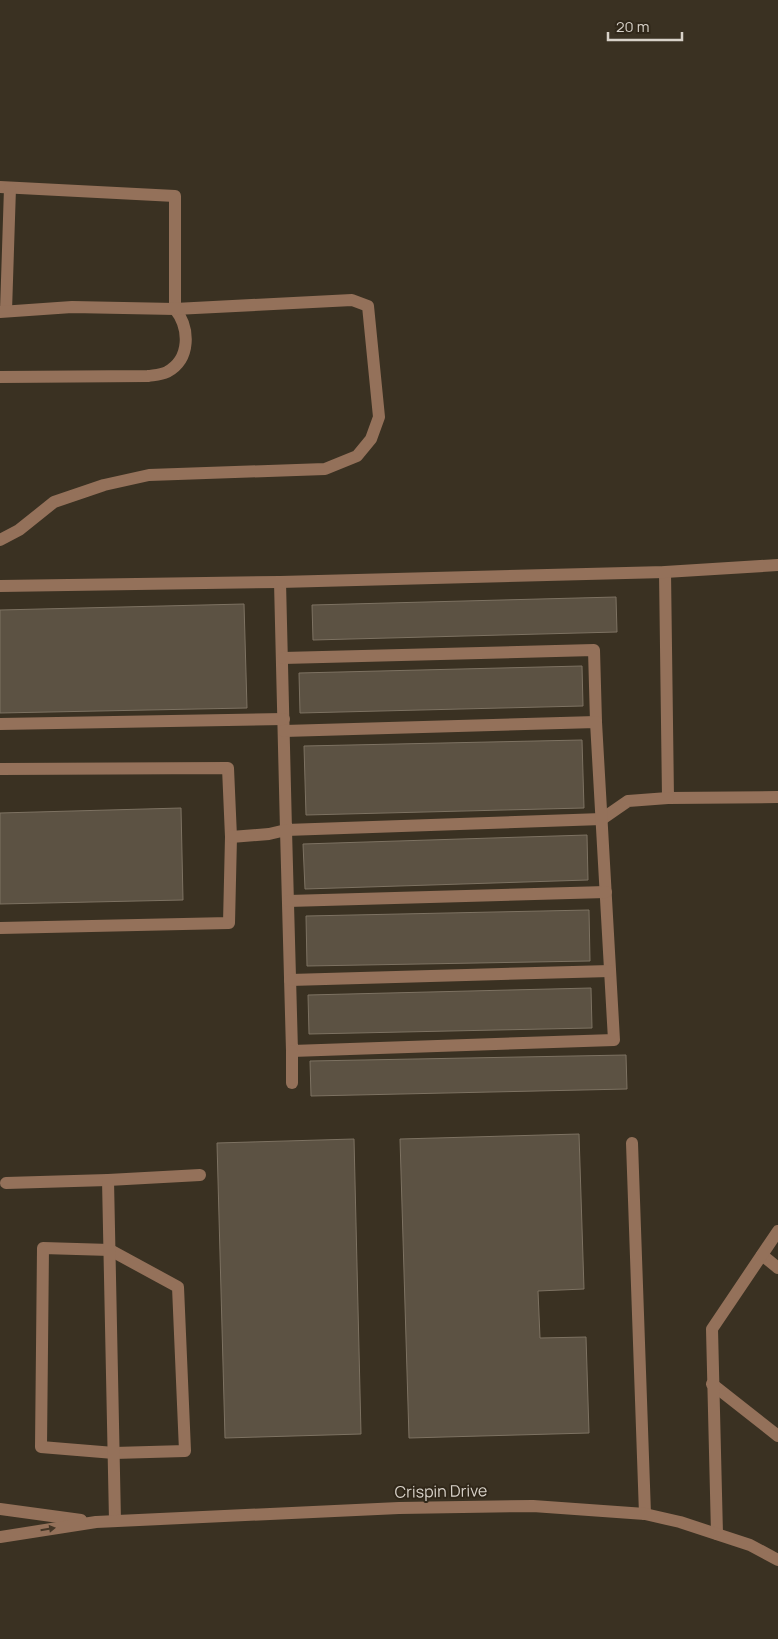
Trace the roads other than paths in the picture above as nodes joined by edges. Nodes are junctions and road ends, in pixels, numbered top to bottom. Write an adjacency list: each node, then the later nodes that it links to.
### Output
1 (5, 188): 2 (lane); 3 (lane)
2 (175, 309): 3 (lane); 4 (lane); 5 (lane)
3 (3, 312)
4 (0, 376)
5 (0, 540)
6 (778, 565): 7 (lane)
7 (665, 572): 8 (lane); 16 (lane)
8 (280, 582): 9 (lane); 10 (lane)
9 (0, 586)
10 (283, 658): 11 (lane); 13 (lane)
11 (596, 722): 13 (lane); 17 (lane)
12 (0, 724): 13 (lane)
13 (284, 725): 18 (lane)
14 (0, 769): 19 (lane)
15 (778, 797): 16 (lane)
16 (668, 798): 17 (lane)
17 (602, 819): 18 (lane); 20 (lane)
18 (286, 830): 19 (lane); 21 (lane)
19 (231, 837): 22 (lane)
20 (606, 892): 21 (lane); 23 (lane)
21 (288, 901): 24 (lane)
22 (0, 928)
23 (610, 971): 24 (lane); 25 (lane)
24 (290, 980): 25 (lane)
25 (292, 1051): 26 (lane)
26 (292, 1083)
27 (632, 1143): 39 (lane)
28 (200, 1175): 29 (lane)
29 (108, 1180): 30 (lane); 32 (lane)
30 (6, 1183)
31 (778, 1231): 33 (lane)
32 (110, 1250): 37 (lane); 37 (lane); 37 (lane)
33 (762, 1255): 34 (lane); 35 (lane)
34 (778, 1268)
35 (712, 1384): 36 (lane); 42 (lane)
36 (778, 1436)
37 (114, 1453): 40 (lane)
38 (0, 1509): 41 (lane, Crispin Drive)
39 (645, 1514): 40 (lane, Crispin Drive); 42 (lane, Crispin Drive)
40 (115, 1521): 41 (lane, Crispin Drive)
41 (96, 1522): 43 (lane, Crispin Drive, one-way to 41)
42 (717, 1534): 44 (lane, Crispin Drive)
43 (0, 1537)
44 (778, 1560)

